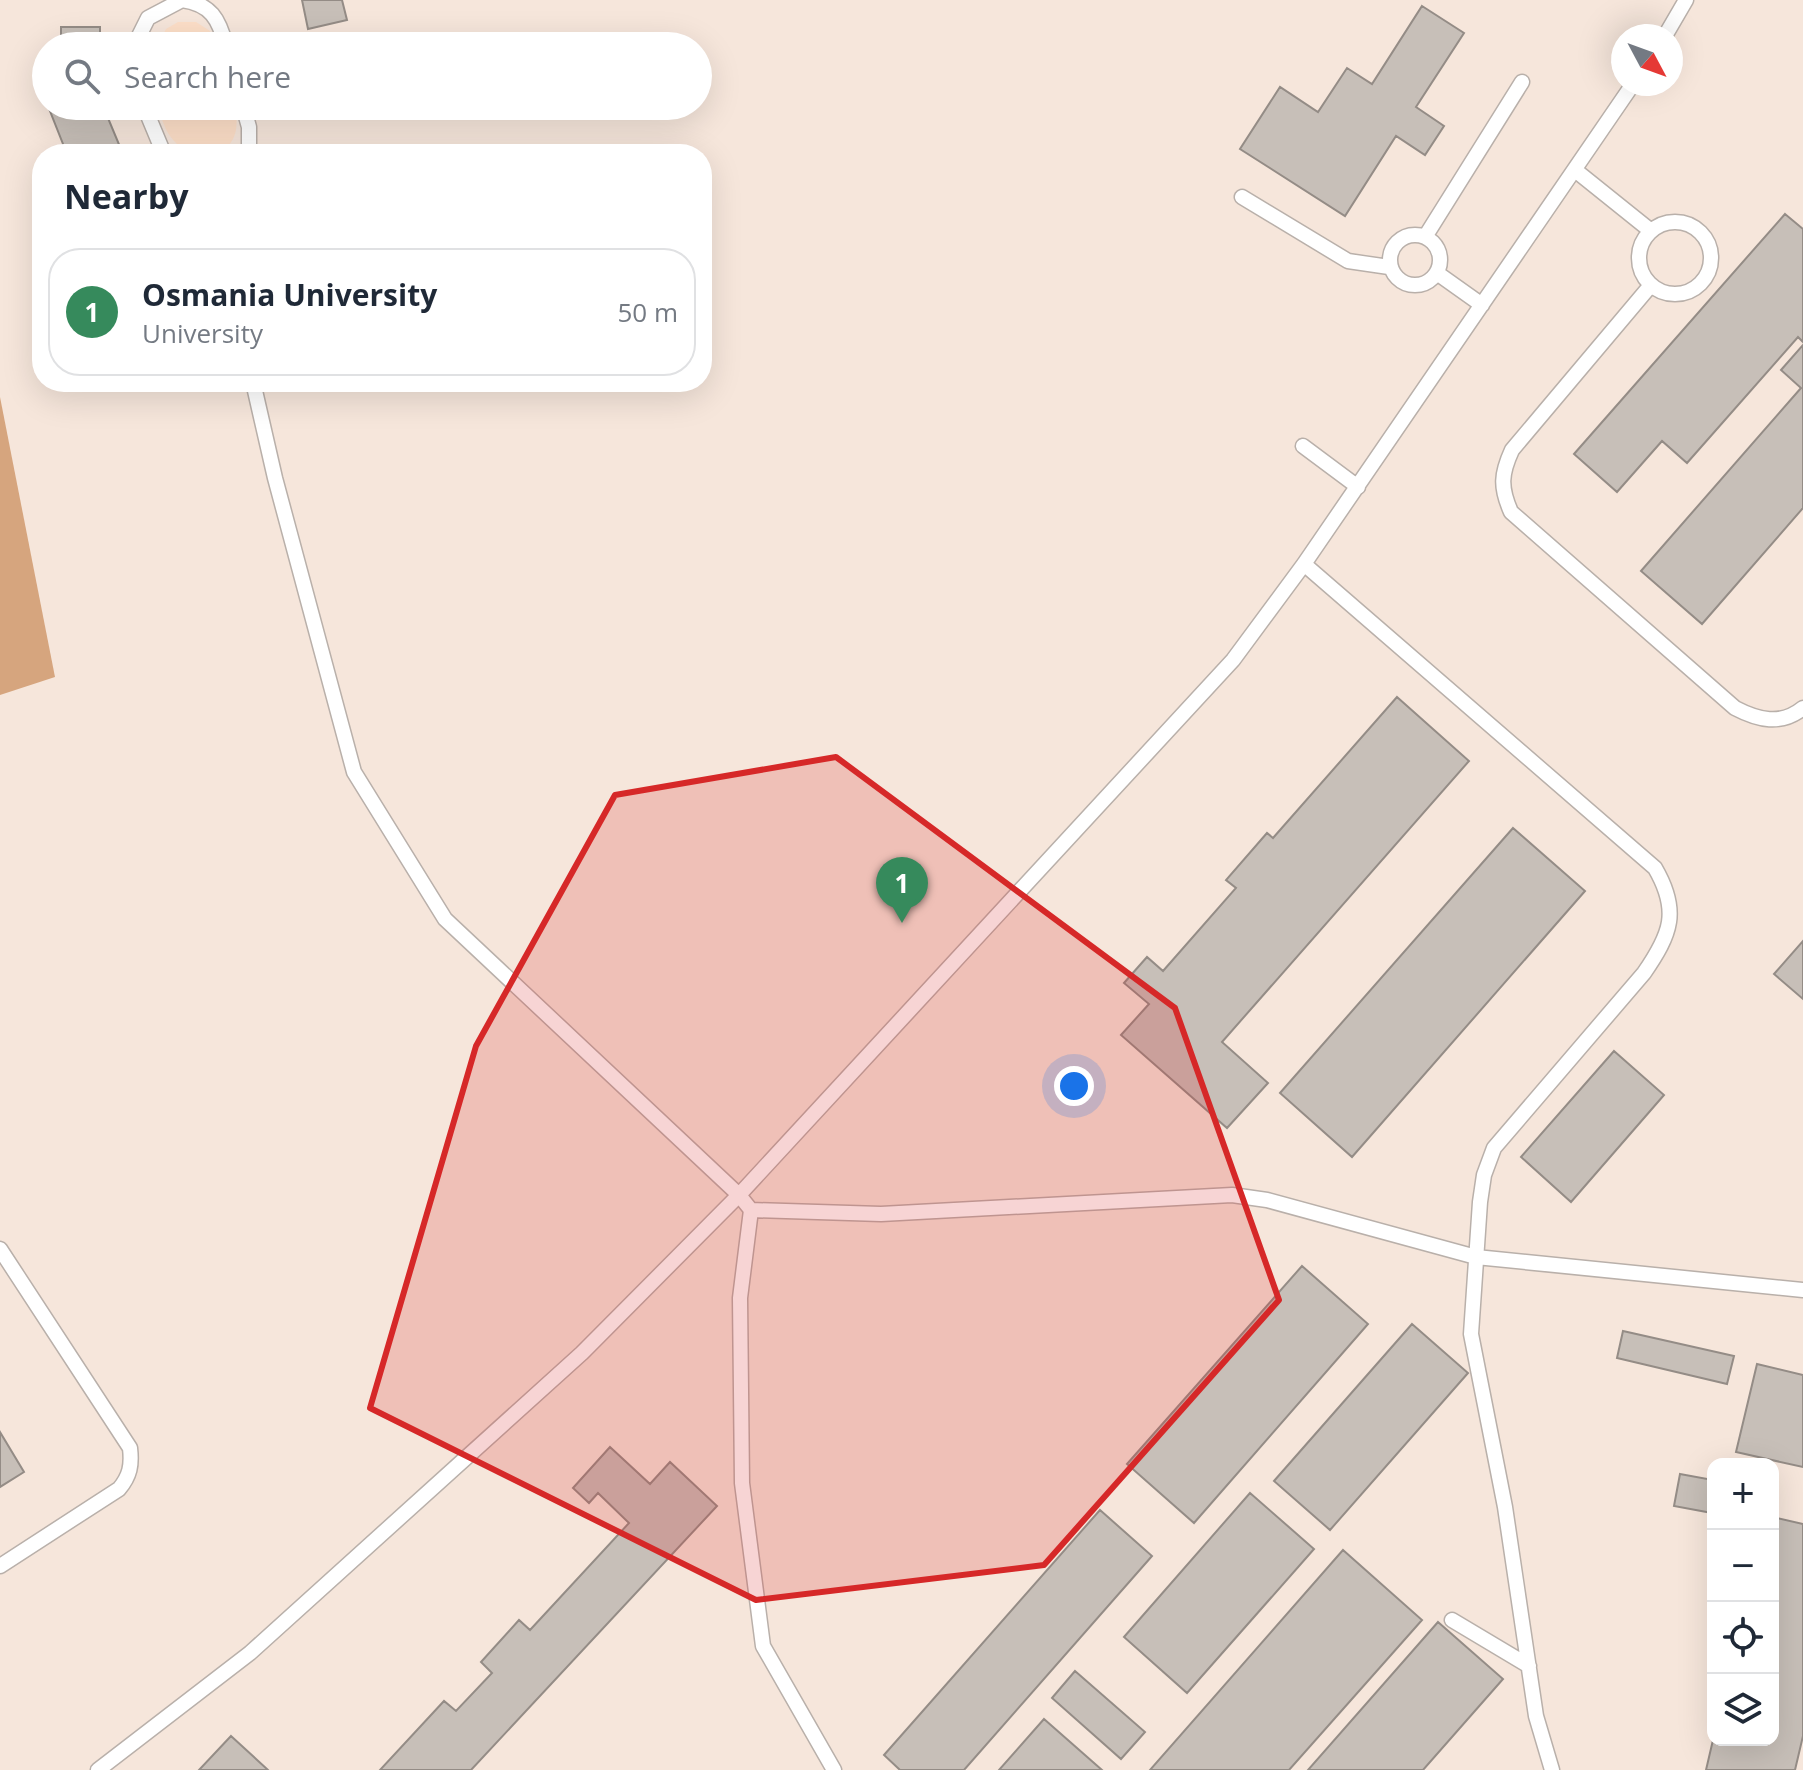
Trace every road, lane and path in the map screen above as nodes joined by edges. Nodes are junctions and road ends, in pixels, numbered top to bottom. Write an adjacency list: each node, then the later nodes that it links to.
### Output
1 (1686, 0): 2 (lane)
2 (1672, 24)
3 (141, 32): 4 (lane)
4 (221, 32)
5 (1522, 82): 14 (lane)
6 (1625, 96): 11 (lane)
7 (150, 120): 9 (lane)
8 (247, 120): 10 (lane)
9 (160, 144)
10 (249, 144)
11 (1575, 170): 13 (lane); 18 (lane)
12 (1242, 197): 15 (lane)
13 (1651, 231): 17 (lane); 17 (lane)
14 (1425, 237): 15 (lane); 16 (lane)
15 (1389, 267): 16 (lane)
16 (1437, 273): 18 (lane)
17 (1651, 285): 23 (lane)
18 (1482, 305): 21 (lane)
19 (255, 392): 24 (lane)
20 (1303, 446): 21 (lane)
21 (1358, 487): 22 (lane)
22 (1304, 564): 24 (lane); 27 (lane)
23 (1803, 708)
24 (739, 1195): 25 (lane); 32 (lane)
25 (751, 1210): 27 (lane); 33 (lane)
26 (0, 1249): 29 (lane)
27 (1476, 1257): 28 (lane); 31 (lane)
28 (1803, 1290)
29 (0, 1566)
30 (1452, 1620): 31 (lane)
31 (1529, 1666): 34 (lane)
32 (98, 1770)
33 (834, 1770)
34 (1552, 1770)

